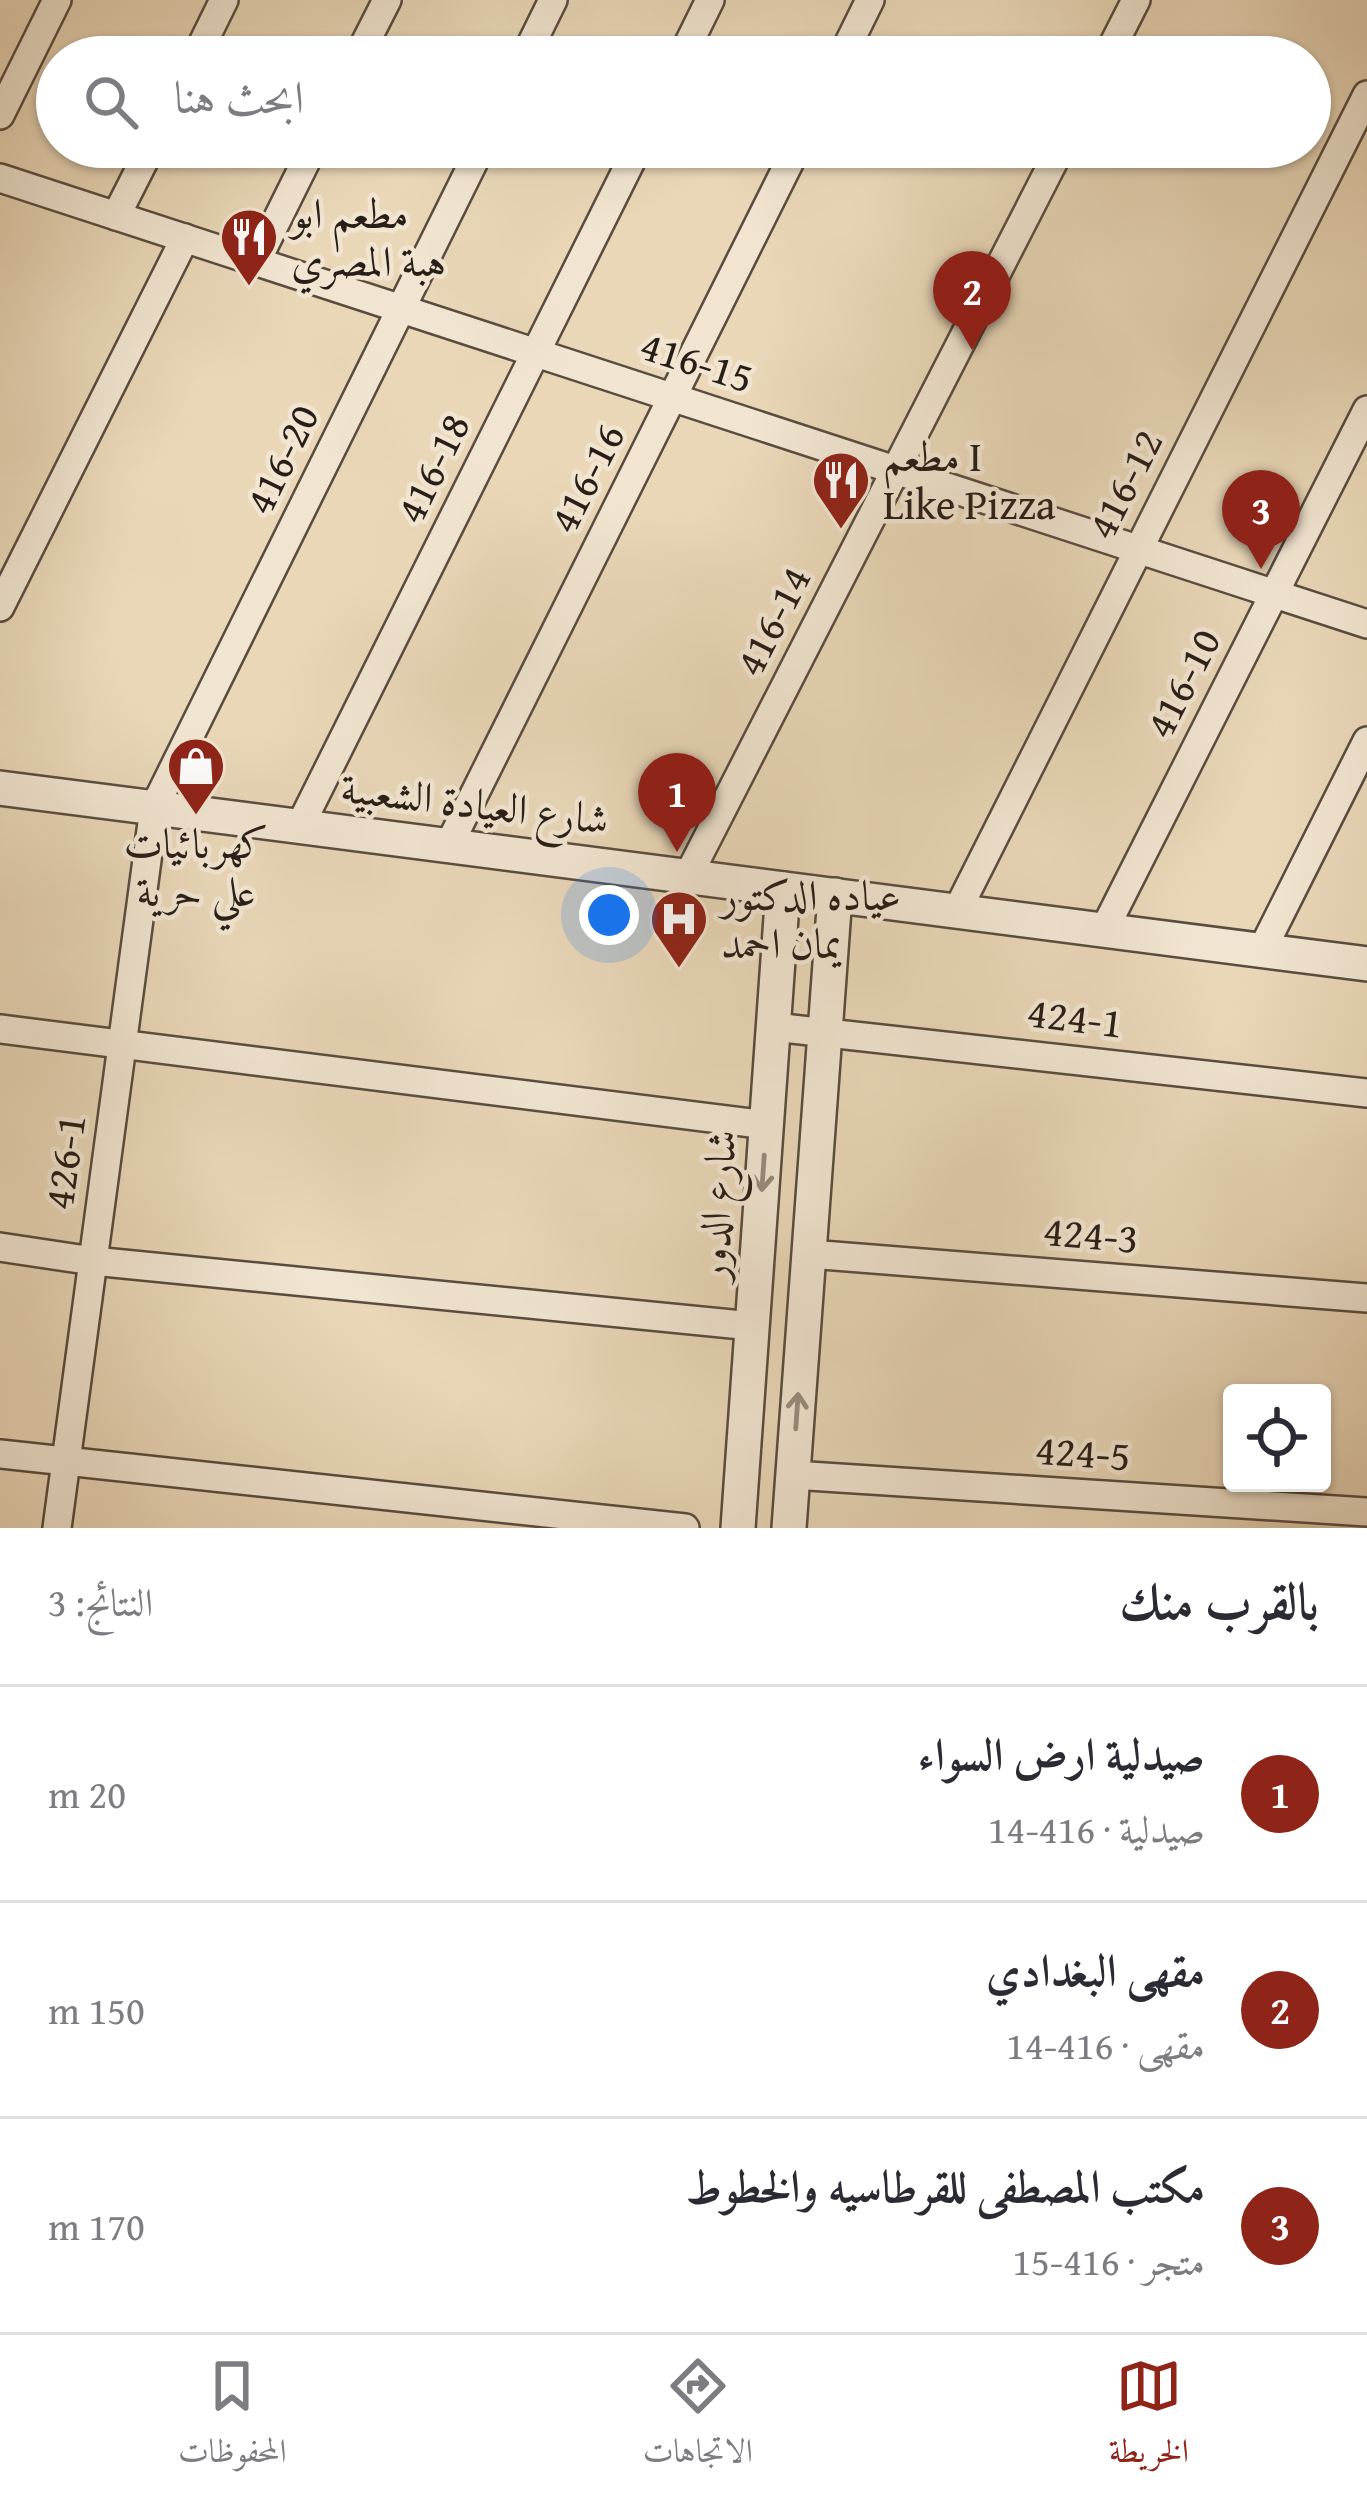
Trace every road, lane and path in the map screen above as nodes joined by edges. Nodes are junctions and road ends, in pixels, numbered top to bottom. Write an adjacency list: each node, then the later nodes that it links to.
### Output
1 (57, 0): 8 (street)
2 (224, 0): 9 (street)
3 (387, 0): 10 (street)
4 (554, 0): 11 (street)
5 (710, 0): 12 (street)
6 (870, 0): 13 (street)
7 (1136, 0): 14 (street)
8 (39, 36)
9 (206, 36)
10 (369, 36)
11 (536, 36)
12 (692, 36)
13 (852, 36)
14 (1118, 36)
15 (36, 42): 17 (street)
16 (1367, 95): 18 (street, 416-12)
17 (0, 115)
18 (1331, 166)
19 (140, 168): 27 (street)
20 (303, 168): 29 (street)
21 (471, 168): 30 (street, 416-20)
22 (628, 168): 31 (street, 416-18)
23 (787, 168): 32 (street, 416-16)
24 (1050, 168): 34 (street, 416-14)
25 (1330, 168): 35 (street, 416-12)
26 (0, 178): 27 (street, 416-15)
27 (116, 216): 28 (street, 416-15)
28 (184, 238): 29 (street, 416-15); 37 (street)
29 (256, 262): 30 (street, 416-15)
30 (402, 309): 31 (street, 416-15); 41 (street, 416-20)
31 (536, 353): 32 (street, 416-15); 42 (street, 416-18)
32 (673, 398): 34 (street, 416-15); 43 (street, 416-16)
33 (1367, 410): 36 (street, 416-10)
34 (896, 470): 35 (street, 416-15); 44 (street, 416-14)
35 (1138, 549): 36 (street, 416-15); 47 (street, 416-12)
36 (1274, 593): 38 (street, 416-15); 48 (street, 416-10)
37 (0, 607)
38 (1367, 624)
39 (1367, 741): 49 (street)
40 (0, 788): 41 (street, شارع العيادة الشعبية)
41 (154, 808): 42 (street, شارع العيادة الشعبية); 54 (street, 426-1)
42 (300, 826): 43 (street, شارع العيادة الشعبية)
43 (448, 845): 44 (street, شارع العيادة الشعبية)
44 (688, 876): 45 (street, شارع العيادة الشعبية)
45 (783, 889): 46 (street, شارع العيادة الشعبية); 51 (street, شارع الدور)
46 (835, 895): 47 (street, شارع العيادة الشعبية); 53 (street)
47 (957, 911): 48 (street, شارع العيادة الشعبية)
48 (1104, 930): 49 (street, شارع العيادة الشعبية)
49 (1262, 950): 50 (street, شارع العيادة الشعبية)
50 (1367, 964)
51 (774, 1027): 53 (street, 424-1); 56 (street, شارع الدور)
52 (0, 1029): 54 (street)
53 (825, 1030): 55 (street, 424-1); 58 (street)
54 (122, 1046): 56 (street); 59 (street, 426-1)
55 (1367, 1093)
56 (767, 1125): 61 (street, شارع الدور, one-way to 61)
57 (0, 1247): 59 (street)
58 (809, 1253): 60 (street, 424-3); 64 (street, one-way to 58)
59 (93, 1261): 61 (street); 63 (street, 426-1)
60 (1367, 1298)
61 (752, 1326): 68 (street, شارع الدور)
62 (0, 1454): 63 (street)
63 (66, 1463): 66 (street, 426-1); 67 (street)
64 (793, 1475): 65 (street, 424-5); 69 (street)
65 (1367, 1512)
66 (57, 1528)
67 (685, 1528)
68 (738, 1528)
69 (789, 1528)

